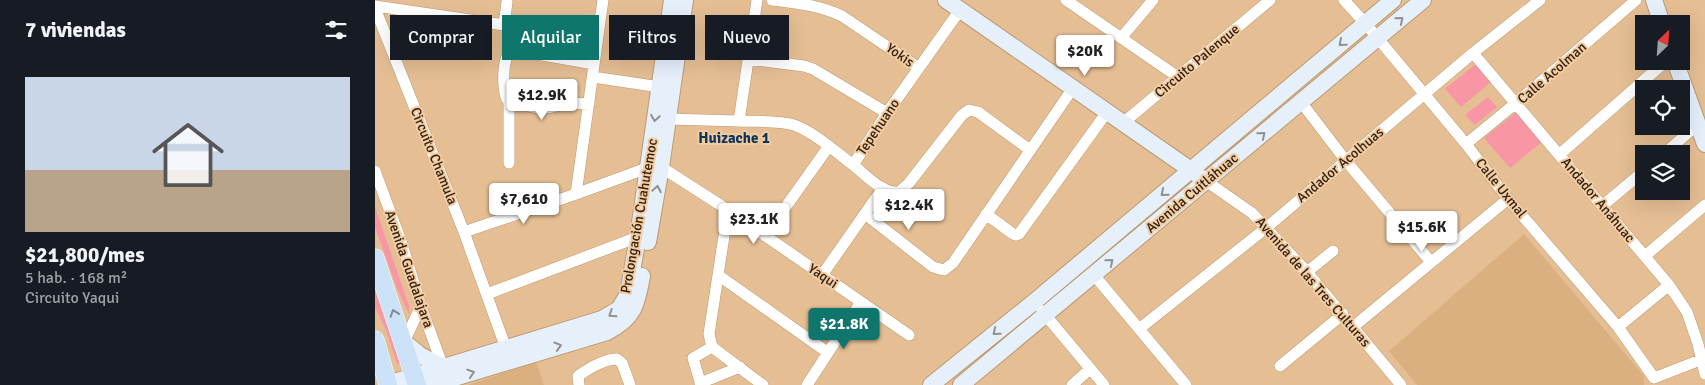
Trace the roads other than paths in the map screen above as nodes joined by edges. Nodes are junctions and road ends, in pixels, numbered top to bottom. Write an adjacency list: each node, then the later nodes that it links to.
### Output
1 (603, 0): 27 (street)
2 (672, 0): 33 (street, Prolongación Cuahutemoc)
3 (685, 0): 42 (street, Prolongación Cuahutemoc)
4 (757, 0): 19 (street)
5 (772, 0): 28 (street, Yokis)
6 (945, 0): 18 (street, Avenida de las Tres Culturas)
7 (1067, 0): 22 (street)
8 (1153, 0): 22 (street)
9 (1270, 0): 32 (street, Circuito Palenque)
10 (1344, 0): 21 (street, Calle Uxmal)
11 (1393, 0): 21 (street, Avenida Cuitláhuac)
12 (1423, 0): 23 (street, Avenida Cuitláhuac, one-way to 12)
13 (1540, 0): 24 (street, Andador Acolhuas)
14 (1636, 0): 38 (street, Calle Acolman)
15 (1654, 0): 20 (street)
16 (507, 2): 17 (street)
17 (375, 7): 69 (street, Circuito Chamula)
18 (959, 10): 28 (street, Tepehuano); 34 (street, Avenida de las Tres Culturas)
19 (754, 15)
20 (1659, 15)
21 (1365, 23): 23 (street, Calle Uxmal); 57 (street, Avenida Cuitláhuac, one-way to 57)
22 (1121, 38): 32 (street)
23 (1378, 38): 35 (street, Calle Uxmal); 37 (street, Avenida Cuitláhuac)
24 (1473, 53): 35 (street, Andador Acolhuas); 38 (street, Andador Anáhuac)
25 (747, 60): 44 (street)
26 (755, 60): 41 (street)
27 (594, 64): 31 (street); 36 (street)
28 (919, 68): 41 (street, Tepehuano)
29 (1656, 70): 51 (street)
30 (1679, 70): 43 (street)
31 (593, 77): 33 (street); 39 (street)
32 (1178, 77): 45 (street, Circuito Palenque)
33 (660, 87): 55 (street, Prolongación Cuahutemoc, one-way to 55)
34 (1073, 88): 40 (street, Avenida de las Tres Culturas); 50 (street)
35 (1424, 94): 46 (street, Calle Uxmal); 52 (street, Andador Acolhuas)
36 (508, 101): 39 (street); 53 (street)
37 (1301, 102): 52 (street); 59 (street, Avenida Cuitláhuac, one-way to 37)
38 (1516, 103): 46 (street, Calle Acolman); 51 (street, Andador Anáhuac)
39 (589, 104): 61 (street)
40 (1107, 112): 45 (street, Avenida de las Tres Culturas); 67 (street)
41 (887, 113): 54 (street, Tepehuano)
42 (669, 119): 44 (street, Tepehuano); 55 (street, Prolongación Cuahutemoc)
43 (1700, 119): 47 (street); 48 (street)
44 (739, 121): 49 (street, Tepehuano)
45 (1123, 123): 57 (street, Avenida de las Tres Culturas)
46 (1466, 144): 62 (street, Calle Uxmal)
47 (1705, 144)
48 (1673, 145)
49 (829, 146): 54 (street, Tepehuano); 70 (street)
50 (1030, 150): 60 (street); 67 (street)
51 (1560, 154): 64 (street, Andador Anáhuac)
52 (1346, 161): 68 (street, Andador Acolhuas); 75 (street)
53 (509, 163)
54 (853, 165): 60 (street)
55 (654, 167): 61 (street); 65 (street, Yaqui); 71 (street, Prolongación Cuahutemoc); 95 (street, Prolongación Cuahutemoc, one-way to 55)
56 (375, 171): 84 (street, Avenida Guadalajara)
57 (1191, 171): 59 (street, Avenida de las Tres Culturas); 83 (street, Avenida Cuitláhuac, one-way to 83)
58 (1635, 178): 64 (street)
59 (1206, 181): 68 (street, Avenida de las Tres Culturas); 79 (street, Avenida Cuitláhuac, one-way to 59)
60 (883, 188): 66 (street)
61 (577, 194): 69 (street)
62 (1508, 199): 75 (street); 88 (street, Calle Uxmal)
63 (1705, 205): 73 (street)
64 (1602, 206): 73 (street, Andador Anáhuac)
65 (728, 210): 70 (street, Yaqui); 77 (street)
66 (865, 214): 67 (street); 78 (street)
67 (986, 214)
68 (1266, 228): 76 (street, Avenida de las Tres Culturas); 89 (street, Andador Acolhuas)
69 (464, 232): 81 (street, Circuito Chamula)
70 (765, 236): 78 (street, Yaqui)
71 (638, 237): 81 (street); 95 (street, Prolongación Cuahutemoc, one-way to 95)
72 (1333, 252): 76 (street)
73 (1645, 256): 80 (street, Andador Anáhuac)
74 (375, 258): 92 (main road, one-way to 74)
75 (1431, 262): 87 (street)
76 (1307, 272): 85 (street, Avenida de las Tres Culturas)
77 (718, 275): 93 (street); 94 (street)
78 (822, 275): 82 (street, Yaqui)
79 (1094, 275): 86 (street, Avenida Cuitláhuac); 89 (street)
80 (1669, 285): 88 (street); 97 (street, Andador Anáhuac)
81 (487, 294): 95 (street, Circuito Chamula)
82 (861, 302): 90 (street, Yaqui); 94 (street)
83 (1034, 302): 86 (street); 112 (street, Avenida Cuitláhuac, one-way to 112)
84 (421, 306): 92 (street); 99 (street, Avenida Guadalajara)
85 (1343, 314): 87 (street, Avenida de las Tres Culturas); 98 (street)
86 (1046, 316): 101 (street); 113 (street, Avenida Cuitláhuac)
87 (1353, 327): 117 (street, Avenida de las Tres Culturas)
88 (1618, 327): 104 (street, Calle Uxmal)
89 (1139, 329): 116 (street)
90 (909, 335)
91 (375, 340): 96 (main road)
92 (403, 342): 99 (street); 103 (main road)
93 (712, 347): 100 (street); 106 (street)
94 (827, 352): 111 (street)
95 (508, 354): 99 (street, Prolongación Cuahutemoc); 107 (street, Prolongación Cuahutemoc, one-way to 95)
96 (378, 357): 105 (main road)
97 (1703, 358): 102 (street, Andador Anáhuac); 104 (street)
98 (1280, 366)
99 (443, 367): 103 (street, Prolongación Cuahutemoc)
100 (740, 367): 106 (street); 110 (street)
101 (1090, 369): 114 (street); 115 (street)
102 (1705, 374)
103 (415, 380): 105 (street, Prolongación Cuahutemoc)
104 (1652, 381)
105 (388, 384)
106 (701, 384)
107 (431, 385)
108 (579, 385): 109 (street)
109 (630, 385)
110 (763, 385)
111 (807, 385)
112 (931, 385)
113 (961, 385)
114 (1072, 385)
115 (1104, 385)
116 (1187, 385)
117 (1401, 385)

